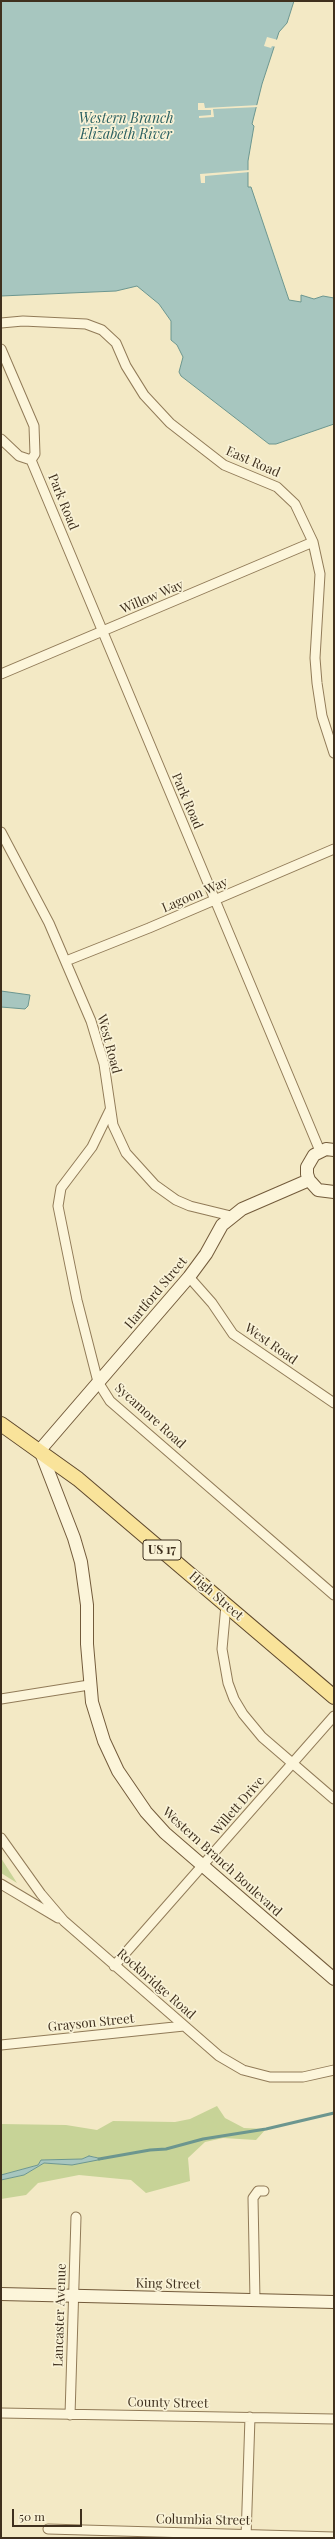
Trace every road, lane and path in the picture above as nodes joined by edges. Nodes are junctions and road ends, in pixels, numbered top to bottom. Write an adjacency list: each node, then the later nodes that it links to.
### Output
1 (1, 324): 5 (street, East Road)
2 (1, 350): 4 (street)
3 (1, 438): 4 (street)
4 (31, 460): 6 (street, Park Road)
5 (313, 542): 6 (street, Willow Way); 8 (street, East Road)
6 (102, 632): 7 (street, Willow Way); 11 (street, Park Road)
7 (1, 674)
8 (334, 753)
9 (1, 832): 12 (street, West Road)
10 (334, 849): 11 (street, Lagoon Way)
11 (215, 900): 12 (street, Lagoon Way); 15 (street, Park Road)
12 (66, 961): 13 (street, West Road)
13 (110, 1110): 18 (street, West Road); 20 (street, Sycamore Road)
14 (334, 1150): 15 (street)
15 (320, 1151): 16 (street)
16 (309, 1180): 17 (street); 18 (street, Hartford Street)
17 (334, 1192)
18 (231, 1216): 19 (street, Hartford Street)
19 (189, 1277): 20 (street, Hartford Street); 21 (street, West Road)
20 (98, 1382): 23 (street, Hartford Street); 24 (street, Sycamore Road)
21 (334, 1403)
22 (1, 1424): 23 (main road, High Street / US 17)
23 (40, 1450): 25 (main road, High Street / US 17); 26 (street, Western Branch Boulevard)
24 (334, 1595)
25 (226, 1605): 27 (main road, High Street / US 17); 30 (street)
26 (89, 1685): 28 (street); 33 (street, Western Branch Boulevard)
27 (334, 1697)
28 (1, 1699)
29 (334, 1716): 30 (street, Willett Drive)
30 (292, 1763): 31 (street); 33 (street, Willett Drive)
31 (334, 1798)
32 (1, 1838): 35 (street, Rockbridge Road)
33 (203, 1867): 36 (street, Willett Drive); 37 (street, Western Branch Boulevard)
34 (1, 1884): 35 (street)
35 (64, 1922): 36 (street, Rockbridge Road)
36 (114, 1966): 38 (street, Rockbridge Road)
37 (334, 1979)
38 (184, 2026): 39 (street, Grayson Street); 40 (street, Rockbridge Road)
39 (3, 2042)
40 (334, 2070)
41 (264, 2191): 45 (street)
42 (76, 2217): 44 (street, Lancaster Avenue)
43 (1, 2294): 44 (street, King Street)
44 (74, 2296): 45 (street, King Street); 48 (street, Lancaster Avenue)
45 (255, 2300): 46 (street, King Street)
46 (334, 2302)
47 (1, 2413): 48 (street, County Street)
48 (70, 2414): 49 (street, County Street)
49 (250, 2417): 50 (street, County Street); 52 (street)
50 (334, 2419)
51 (48, 2529): 52 (street, Columbia Street)
52 (246, 2536): 53 (street, Columbia Street)
53 (334, 2537)

